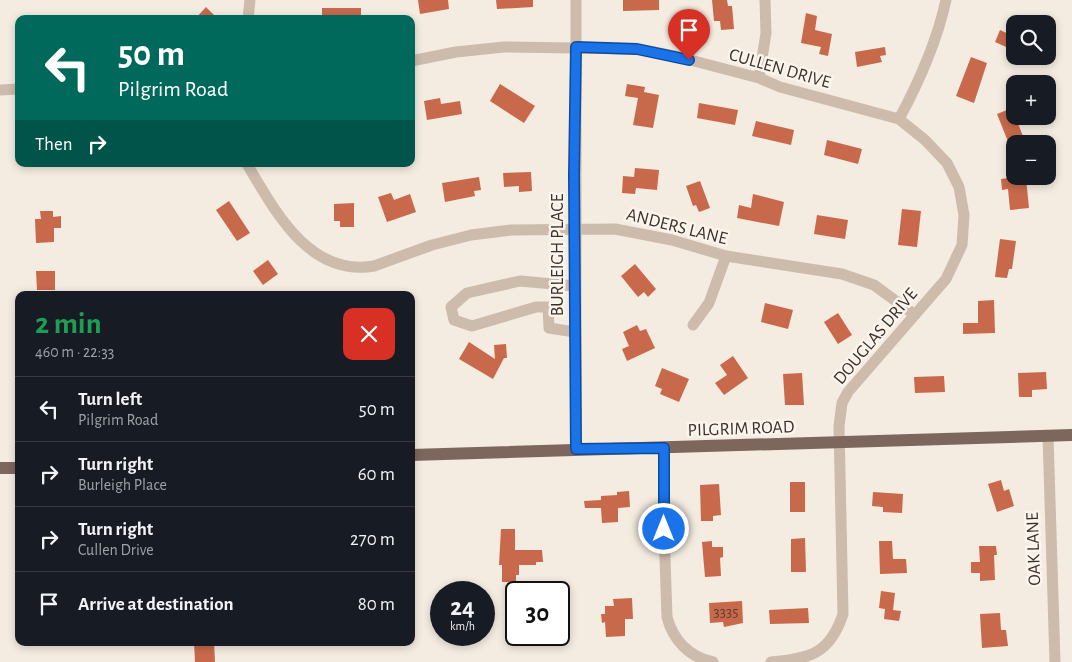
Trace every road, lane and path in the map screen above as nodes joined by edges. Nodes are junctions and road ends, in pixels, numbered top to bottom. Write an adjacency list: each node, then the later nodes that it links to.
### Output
1 (250, 0): 5 (street)
2 (576, 0): 6 (street, BURLEIGH PLACE)
3 (766, 0): 8 (street)
4 (946, 0): 11 (street)
5 (248, 15)
6 (576, 47): 7 (street, CULLEN DRIVE); 8 (street, CULLEN DRIVE); 13 (street, BURLEIGH PLACE)
7 (415, 60)
8 (759, 78): 11 (street, CULLEN DRIVE)
9 (15, 89): 10 (street)
10 (0, 90)
11 (899, 119): 18 (street, DOUGLAS DRIVE)
12 (249, 167): 13 (street, ANDERS LANE)
13 (575, 228): 14 (street, ANDERS LANE); 16 (street, BURLEIGH PLACE)
14 (726, 256): 18 (street, ANDERS LANE); 19 (street)
15 (549, 285): 16 (street); 17 (street); 17 (street)
16 (575, 286): 20 (street, BURLEIGH PLACE)
17 (548, 307): 20 (street)
18 (916, 315): 23 (street, DOUGLAS DRIVE)
19 (693, 325)
20 (575, 332): 25 (street, BURLEIGH PLACE)
21 (1072, 435): 22 (main road, PILGRIM ROAD)
22 (1048, 436): 23 (main road, PILGRIM ROAD); 31 (street, OAK LANE)
23 (840, 442): 24 (main road, PILGRIM ROAD); 30 (street, DOUGLAS DRIVE)
24 (664, 448): 25 (main road, PILGRIM ROAD); 29 (street)
25 (576, 449): 26 (main road, PILGRIM ROAD)
26 (415, 455)
27 (0, 468): 28 (main road)
28 (15, 468)
29 (713, 662)
30 (771, 662)
31 (1055, 662)

